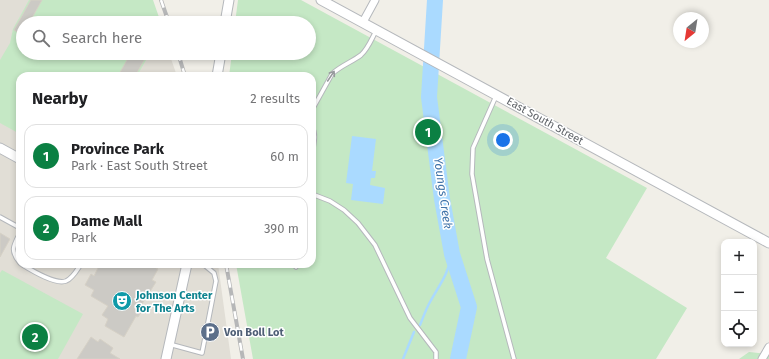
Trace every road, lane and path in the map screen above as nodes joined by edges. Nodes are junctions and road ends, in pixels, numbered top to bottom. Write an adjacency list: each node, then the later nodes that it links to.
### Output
1 (229, 0): 4 (street)
2 (321, 0): 5 (street, East South Street)
3 (375, 0): 5 (street)
4 (227, 16)
5 (363, 22): 6 (street, East South Street)
6 (380, 31): 9 (street, East South Street); 10 (lane, one-way to 6)
7 (220, 60): 8 (street)
8 (218, 72)
9 (496, 95): 17 (street, East South Street); 27 (lane)
10 (316, 103)
11 (0, 148): 12 (street)
12 (16, 157)
13 (316, 196): 26 (lane)
14 (0, 217): 15 (lane)
15 (16, 226)
16 (16, 240): 18 (lane)
17 (769, 243)
18 (16, 258)
19 (27, 268): 20 (lane)
20 (78, 268)
21 (186, 268): 23 (street)
22 (208, 268): 23 (lane)
23 (169, 344): 25 (street)
24 (769, 347): 28 (street)
25 (166, 359)
26 (436, 359)
27 (514, 359)
28 (762, 359)

